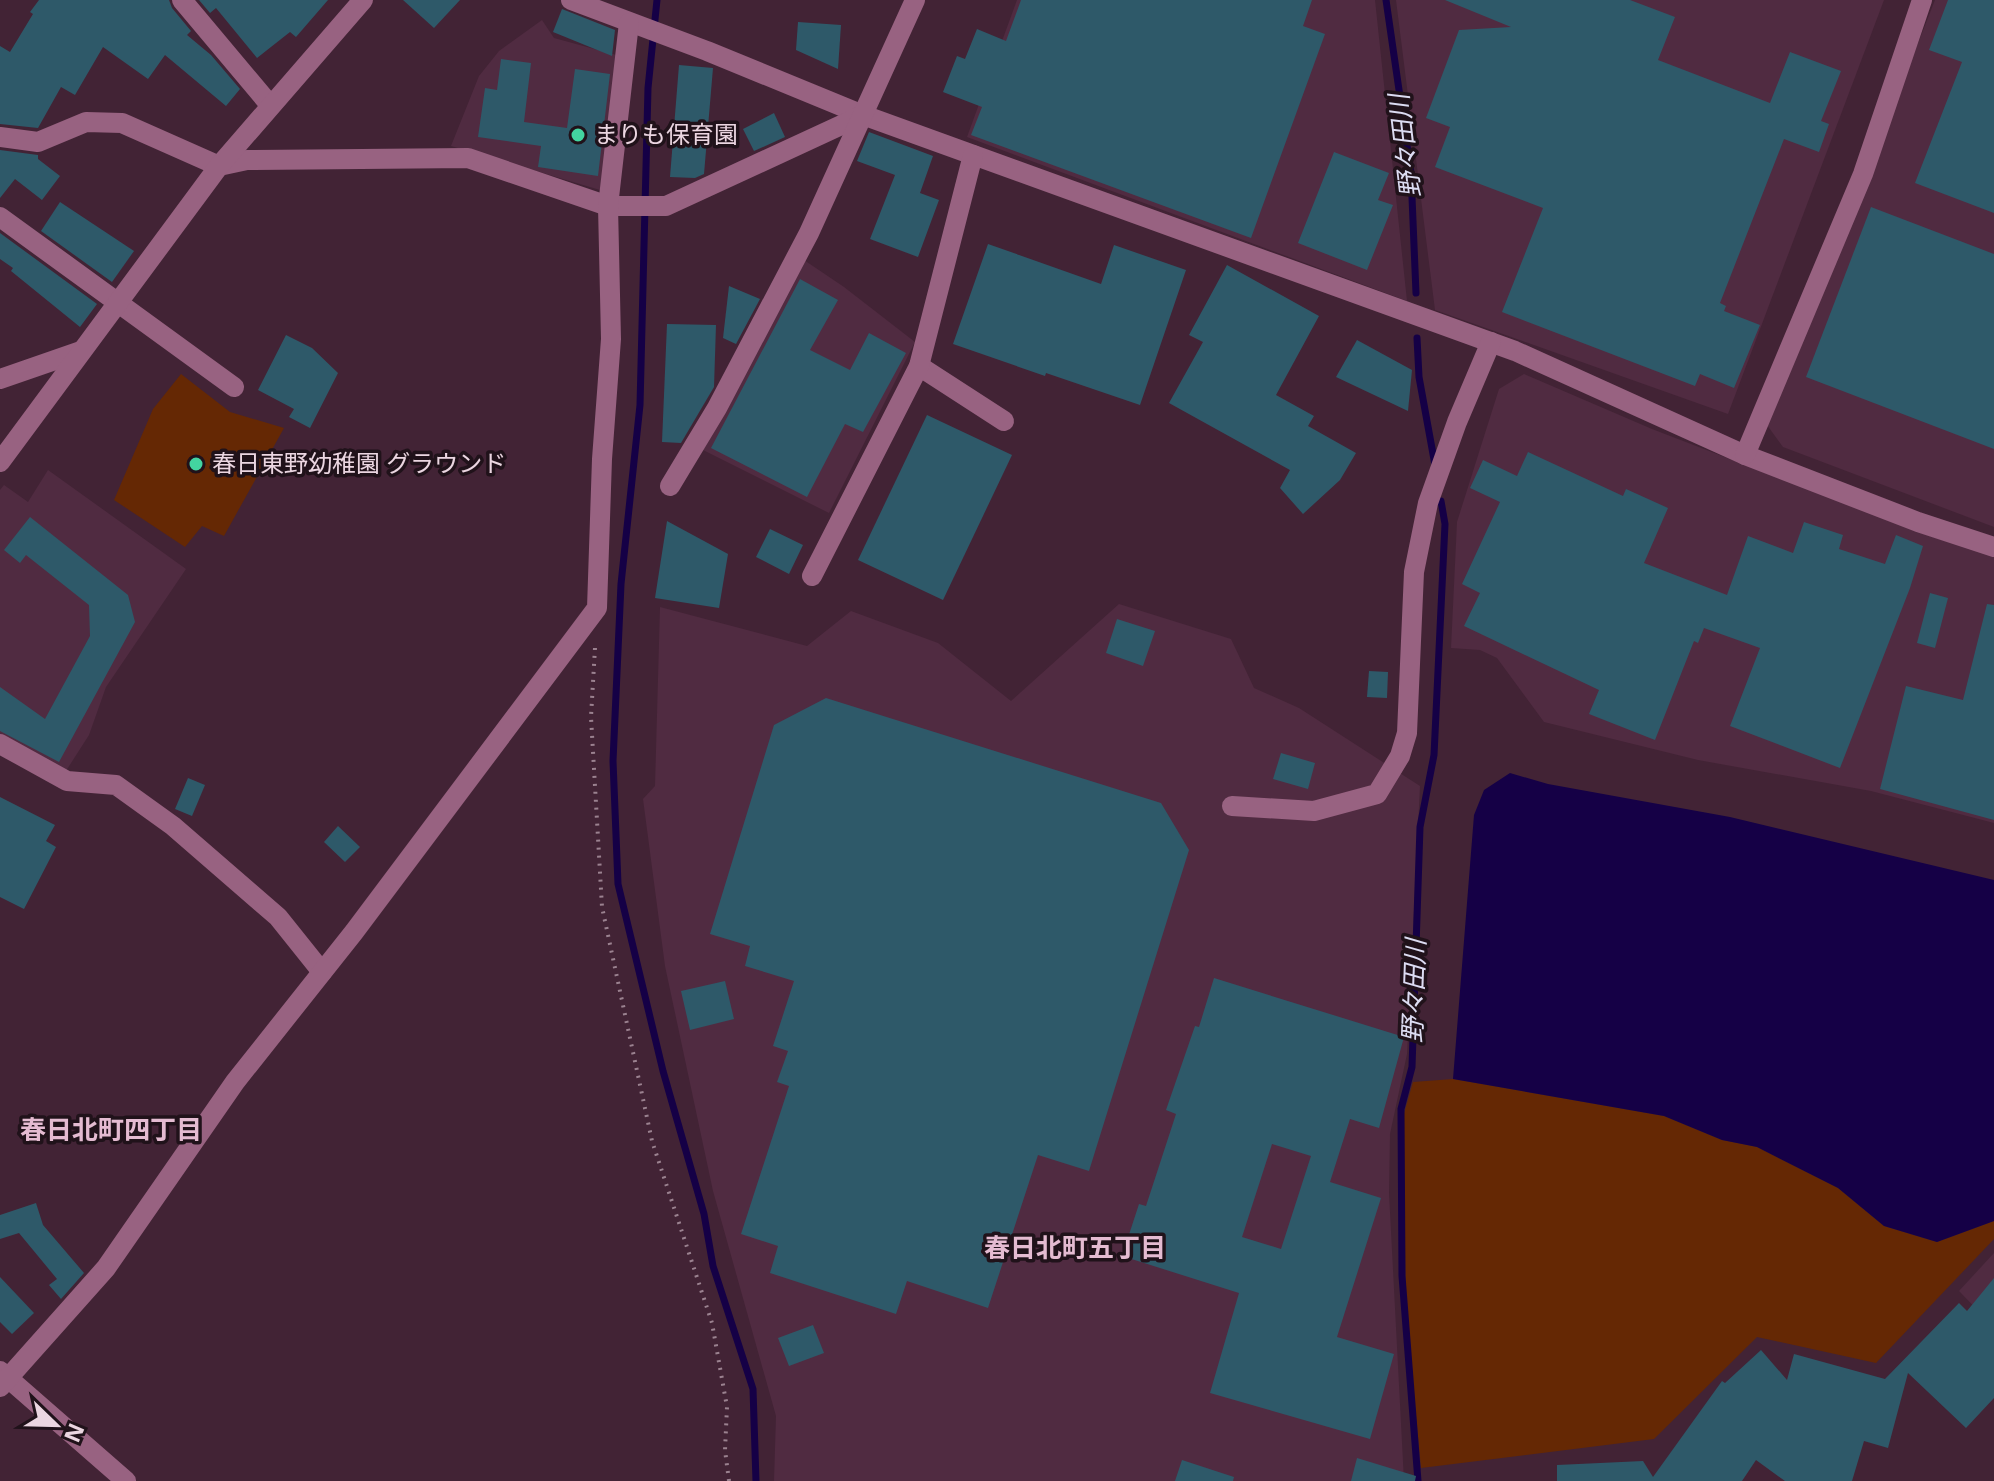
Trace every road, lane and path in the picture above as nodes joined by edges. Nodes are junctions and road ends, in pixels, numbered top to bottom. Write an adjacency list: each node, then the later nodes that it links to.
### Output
1 (182, 0): 7 (street)
2 (363, 0): 7 (street)
3 (571, 0): 6 (street)
4 (915, 0): 8 (street)
5 (1922, 0): 21 (street)
6 (634, 24): 8 (street); 12 (street)
7 (270, 105): 11 (street)
8 (863, 115): 10 (street); 12 (street); 23 (street)
9 (0, 137): 11 (street)
10 (973, 155): 15 (street); 17 (street)
11 (219, 166): 12 (street); 14 (street)
12 (614, 206): 26 (street)
13 (0, 217): 14 (street)
14 (118, 302): 16 (street); 19 (street)
15 (1491, 342): 21 (street); 28 (street)
16 (81, 351): 18 (street); 22 (street)
17 (919, 366): 20 (street); 25 (street)
18 (0, 379)
19 (234, 387)
20 (1004, 421)
21 (1745, 455): 24 (street)
22 (0, 462)
23 (670, 486)
24 (1994, 547)
25 (812, 576)
26 (597, 608): 29 (street); 32 (path)
27 (0, 744): 29 (street)
28 (1232, 806)
29 (322, 972): 30 (street)
30 (2, 1378): 31 (street)
31 (126, 1481)
32 (729, 1481)

